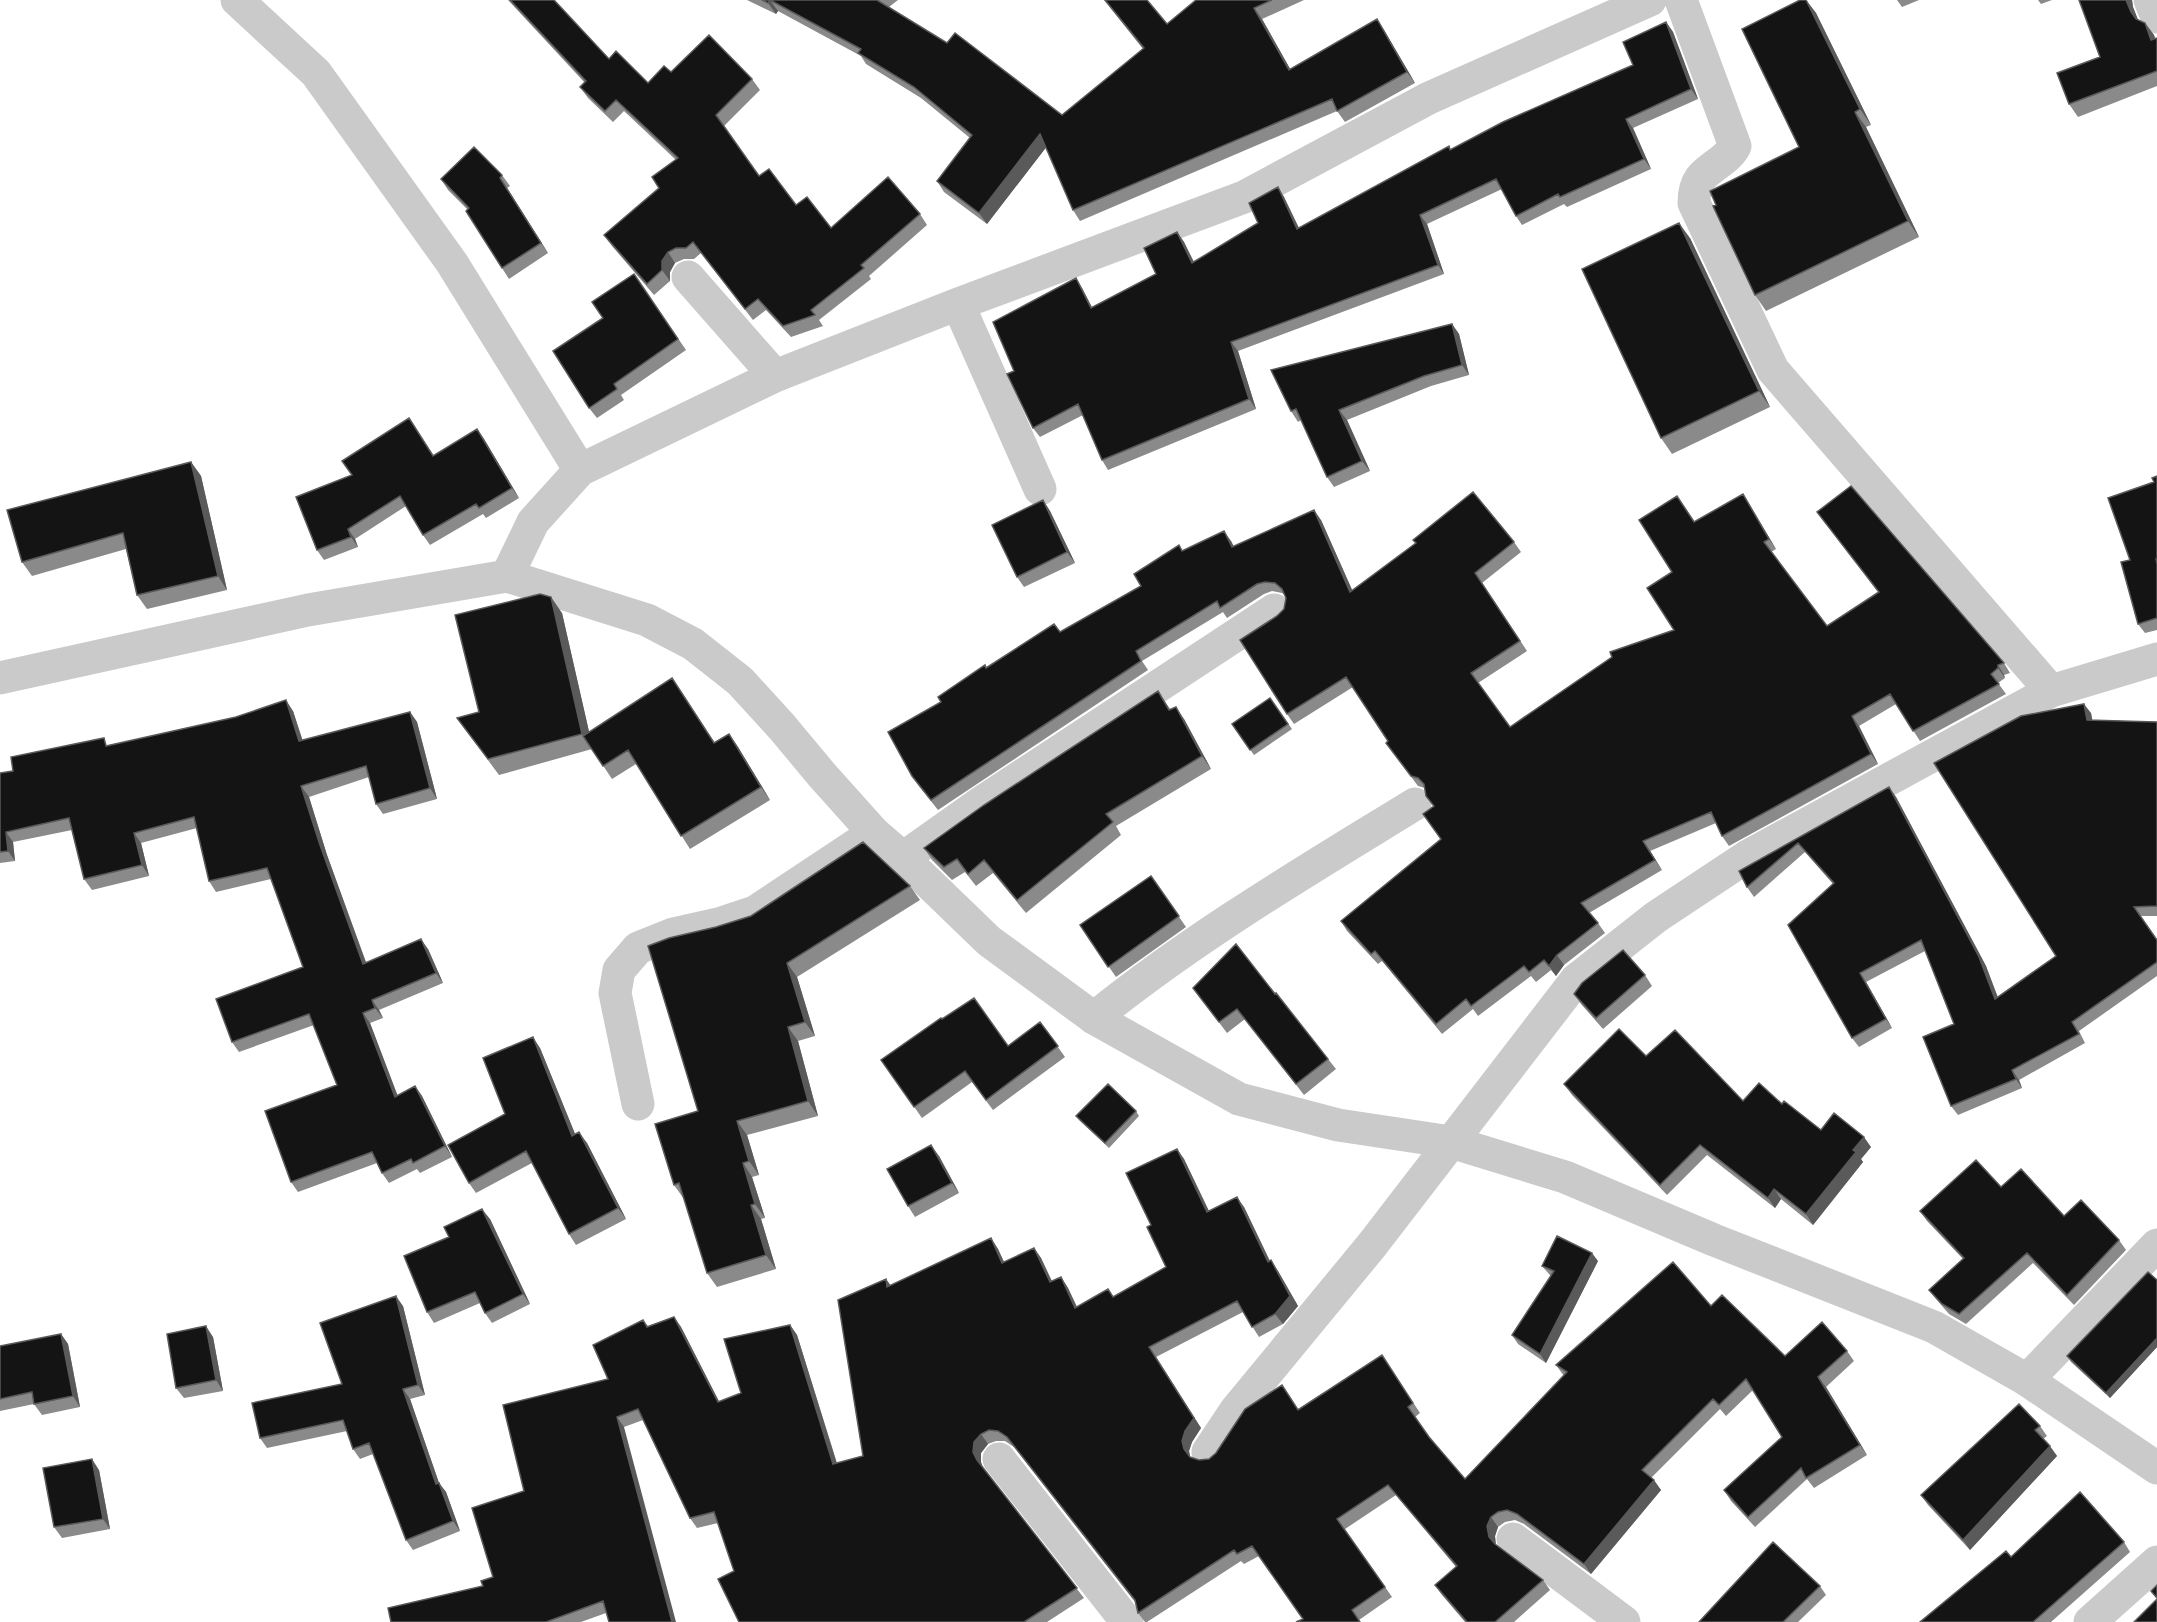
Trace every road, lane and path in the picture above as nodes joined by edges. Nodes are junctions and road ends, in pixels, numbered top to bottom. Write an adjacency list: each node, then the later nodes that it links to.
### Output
1 (237, 0): 9 (street)
2 (1650, 0): 7 (street)
3 (1681, 0): 15 (street)
4 (2150, 0): 5 (street)
5 (2157, 17)
6 (688, 277): 8 (street)
7 (958, 304): 8 (street); 10 (street)
8 (775, 376): 9 (street)
9 (580, 470): 11 (street)
10 (1040, 489)
11 (507, 576): 14 (street); 17 (street)
12 (1274, 610): 18 (street)
13 (2157, 659): 15 (street)
14 (0, 678)
15 (2051, 691): 21 (street)
16 (1415, 804): 19 (street)
17 (874, 833): 18 (street); 20 (street)
18 (903, 858): 19 (street)
19 (1094, 1018): 21 (street)
20 (638, 1104)
21 (1451, 1142): 23 (street); 24 (street)
22 (2157, 1245): 23 (street)
23 (2027, 1380): 26 (street)
24 (1208, 1452)
25 (999, 1459): 29 (street)
26 (2157, 1468)
27 (1513, 1539): 30 (street)
28 (2157, 1562): 31 (street)
29 (1127, 1622)
30 (1624, 1622)
31 (2090, 1622)

